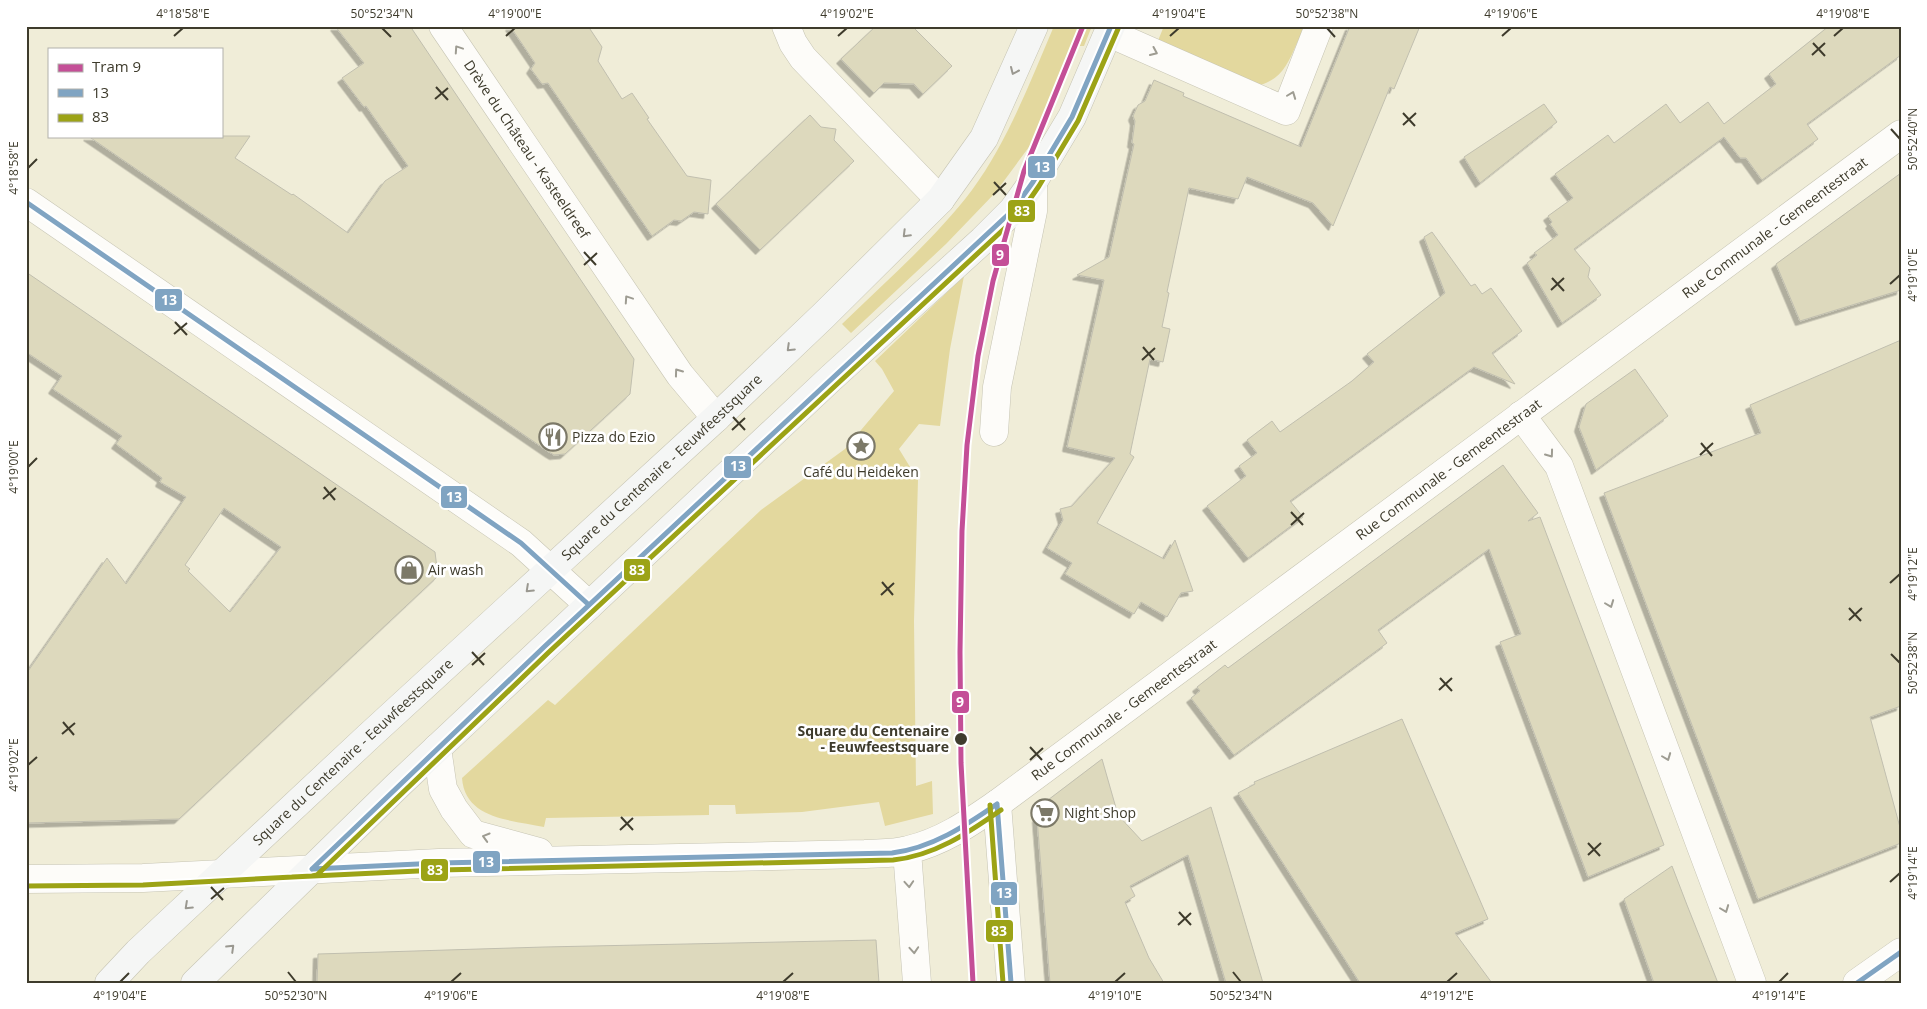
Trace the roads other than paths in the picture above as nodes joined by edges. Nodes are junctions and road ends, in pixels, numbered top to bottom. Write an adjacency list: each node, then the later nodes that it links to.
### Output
1 (443, 26): 11 (street, Drève du Château - Kasteeldreef, one-way to 1)
2 (786, 26): 8 (street)
3 (1034, 26): 8 (main road, Square du Centenaire - Eeuwfeestsquare, one-way to 8)
4 (1318, 26): 5 (street, one-way to 4)
5 (1110, 30): 7 (main road)
6 (1901, 134): 10 (street, Rue Communale - Gemeentestraat)
7 (1033, 182): 12 (street); 14 (main road)
8 (940, 200): 11 (main road, Square du Centenaire - Eeuwfeestsquare, one-way to 11)
9 (26, 202): 13 (street)
10 (1521, 415): 16 (street, Rue Communale - Gemeentestraat); 27 (street, one-way to 27)
11 (716, 418): 13 (main road, Square du Centenaire - Eeuwfeestsquare)
12 (994, 432)
13 (550, 570): 14 (street); 20 (main road, Square du Centenaire - Eeuwfeestsquare, one-way to 20)
14 (589, 606): 15 (main road)
15 (437, 748): 18 (street, one-way to 15); 19 (main road)
16 (997, 804): 17 (street); 26 (street)
17 (906, 851): 18 (street); 25 (street, one-way to 25)
18 (567, 860): 19 (street)
19 (312, 869): 20 (street); 24 (main road, one-way to 19)
20 (223, 873): 21 (street); 23 (main road, Square du Centenaire - Eeuwfeestsquare, one-way to 23)
21 (26, 879)
22 (1901, 952): 28 (street)
23 (109, 983)
24 (195, 983)
25 (917, 983)
26 (1011, 983)
27 (1752, 983)
28 (1857, 983)

